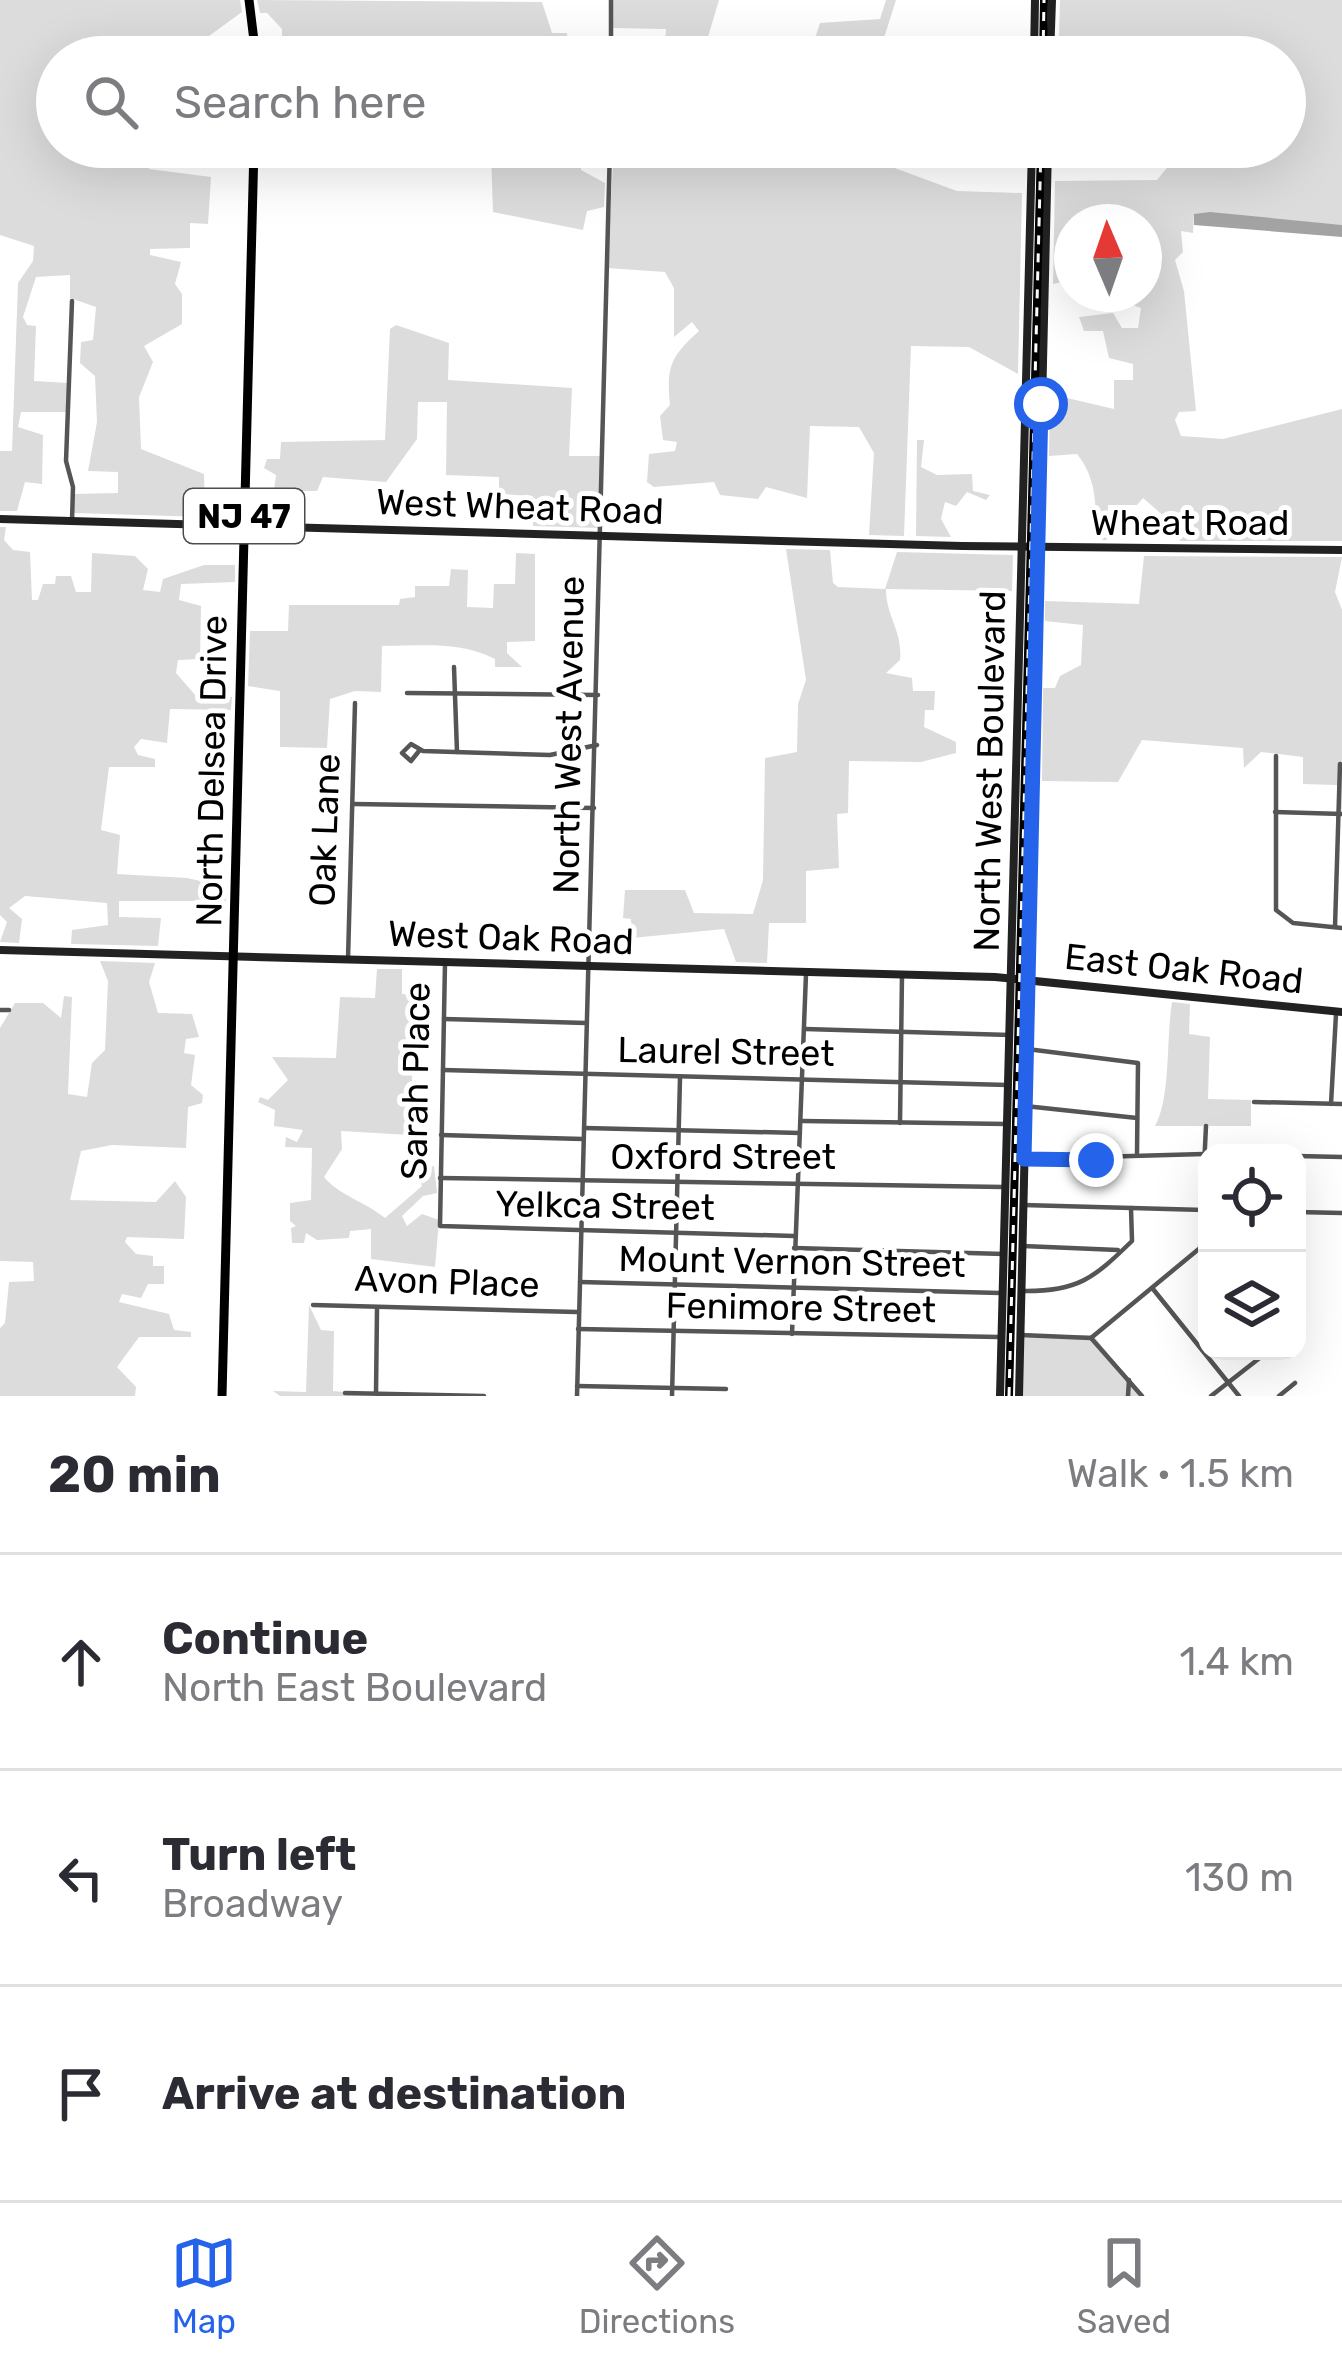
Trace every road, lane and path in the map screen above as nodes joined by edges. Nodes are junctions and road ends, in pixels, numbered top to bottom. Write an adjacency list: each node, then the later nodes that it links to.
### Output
1 (249, 0): 5 (main road)
2 (611, 0): 6 (street)
3 (1035, 0): 7 (street)
4 (1052, 0): 8 (street)
5 (253, 36)
6 (611, 36)
7 (1034, 36)
8 (1051, 36)
9 (253, 168): 16 (main road, North Delsea Drive / NJ 47)
10 (609, 168): 17 (street, North West Avenue)
11 (1031, 168): 18 (street, North West Boulevard)
12 (1047, 168): 19 (street)
13 (72, 301): 15 (street)
14 (0, 519): 15 (street, West Wheat Road)
15 (72, 521): 16 (street, West Wheat Road)
16 (244, 526): 17 (street, West Wheat Road); 37 (main road, North Delsea Drive / NJ 47)
17 (600, 536): 18 (street, West Wheat Road); 24 (street, North West Avenue)
18 (1022, 547): 19 (street, West Wheat Road); 43 (street, North West Boulevard)
19 (1038, 548): 20 (street, Wheat Road); 43 (street)
20 (1342, 550)
21 (454, 668): 23 (street)
22 (407, 693): 23 (street)
23 (454, 694): 24 (street); 28 (street)
24 (598, 695): 26 (street, North West Avenue)
25 (355, 703): 31 (street, Oak Lane)
26 (596, 745): 28 (street); 32 (street, North West Avenue)
27 (419, 751): 28 (street)
28 (457, 752)
29 (1276, 756): 33 (street)
30 (1340, 764): 34 (street)
31 (352, 803): 32 (street); 38 (street, Oak Lane)
32 (594, 808): 40 (street, North West Avenue)
33 (1275, 812): 34 (street); 35 (street)
34 (1340, 813): 35 (street)
35 (1338, 927)
36 (0, 950): 37 (street, West Oak Road)
37 (233, 957): 38 (street, West Oak Road); 124 (main road, North Delsea Drive / NJ 47)
38 (348, 959): 39 (street, West Oak Road)
39 (446, 962): 40 (street, West Oak Road); 47 (street, Sarah Place)
40 (588, 967): 41 (street, West Oak Road); 48 (street, North West Avenue)
41 (806, 972): 42 (street, West Oak Road); 49 (street)
42 (902, 975): 43 (street, West Oak Road); 50 (street)
43 (1020, 978): 46 (street, East Oak Road); 51 (street, North West Boulevard); 52 (street)
44 (0, 1010): 45 (street)
45 (10, 1010)
46 (1339, 1011): 53 (street)
47 (444, 1019): 48 (street); 55 (street, Sarah Place)
48 (586, 1023): 56 (street, North West Avenue)
49 (806, 1030): 50 (street); 58 (street)
50 (902, 1032): 51 (street); 59 (street)
51 (1010, 1034): 60 (street, North West Boulevard)
52 (1027, 1049): 64 (street); 65 (street)
53 (1332, 1054): 54 (street); 62 (street)
54 (1342, 1054)
55 (443, 1070): 56 (street, Laurel Street); 73 (street, Sarah Place)
56 (585, 1075): 57 (street, Laurel Street); 70 (street, North West Avenue)
57 (680, 1077): 58 (street, Laurel Street); 71 (street)
58 (804, 1080): 59 (street, Laurel Street); 66 (street)
59 (900, 1082): 60 (street, Laurel Street); 67 (street)
60 (1008, 1085): 68 (street, North West Boulevard)
61 (1254, 1102): 62 (street)
62 (1330, 1104): 63 (street)
63 (1342, 1104)
64 (1025, 1106): 65 (street); 80 (street)
65 (1137, 1118): 76 (street)
66 (803, 1121): 67 (street); 72 (street)
67 (899, 1123): 68 (street)
68 (1007, 1124): 85 (street, North West Boulevard)
69 (1206, 1126): 75 (street)
70 (584, 1128): 71 (street); 74 (street, North West Avenue)
71 (679, 1130): 72 (street); 83 (street)
72 (800, 1133): 84 (street)
73 (441, 1135): 74 (street); 81 (street, Sarah Place)
74 (583, 1139): 82 (street, North West Avenue)
75 (1206, 1144)
76 (1137, 1153): 77 (street); 80 (street)
77 (1198, 1154)
78 (1306, 1156): 79 (street)
79 (1342, 1157)
80 (1024, 1159): 87 (street)
81 (440, 1178): 82 (street, Oxford Street); 86 (street, Sarah Place)
82 (582, 1182): 83 (street, Oxford Street); 92 (street, North West Avenue)
83 (677, 1184): 84 (street, Oxford Street); 93 (street)
84 (796, 1186): 85 (street, Oxford Street); 94 (street)
85 (1006, 1187): 99 (street, North West Boulevard)
86 (440, 1200): 92 (street, Yelkca Street)
87 (1023, 1205): 88 (street); 95 (street)
88 (1131, 1208): 89 (street); 97 (street)
89 (1198, 1210)
90 (1306, 1212): 91 (street)
91 (1342, 1213)
92 (581, 1231): 93 (street, Yelkca Street); 100 (street, North West Avenue)
93 (676, 1233): 94 (street, Yelkca Street); 101 (street)
94 (794, 1236): 96 (street)
95 (1022, 1246): 97 (street); 104 (street)
96 (794, 1249): 99 (street); 102 (street)
97 (1120, 1251): 104 (street)
98 (1198, 1251): 103 (street)
99 (1004, 1253): 105 (street, North West Boulevard)
100 (580, 1282): 101 (street, Mount Vernon Street); 108 (street, North West Avenue)
101 (675, 1285): 102 (street, Mount Vernon Street); 110 (street)
102 (793, 1288): 105 (street, Mount Vernon Street); 111 (street)
103 (1153, 1289): 114 (street); 117 (street)
104 (1022, 1291): 112 (street)
105 (1003, 1293): 113 (street, North West Boulevard)
106 (313, 1305): 107 (street, Avon Place)
107 (377, 1307): 108 (street, Avon Place); 123 (street)
108 (579, 1312): 109 (street, North West Avenue)
109 (578, 1329): 110 (street, Fenimore Street); 119 (street, North West Avenue)
110 (674, 1331): 111 (street, Fenimore Street); 121 (street)
111 (792, 1334): 113 (street, Fenimore Street)
112 (1021, 1335): 113 (street, Fenimore Street); 114 (street); 128 (street)
113 (1001, 1336): 127 (street, North West Boulevard)
114 (1090, 1338): 116 (street)
115 (1257, 1360): 117 (street)
116 (1129, 1380): 129 (street); 130 (street)
117 (1228, 1382): 131 (street); 132 (street)
118 (1295, 1383): 133 (street)
119 (577, 1386): 121 (street); 126 (street, North West Avenue)
120 (726, 1389): 121 (street)
121 (672, 1392)
122 (345, 1393): 123 (street)
123 (376, 1393): 125 (street)
124 (222, 1396)
125 (484, 1396)
126 (577, 1396)
127 (1000, 1396)
128 (1019, 1396)
129 (1129, 1396)
130 (1142, 1396)
131 (1211, 1396)
132 (1239, 1396)
133 (1279, 1396)

